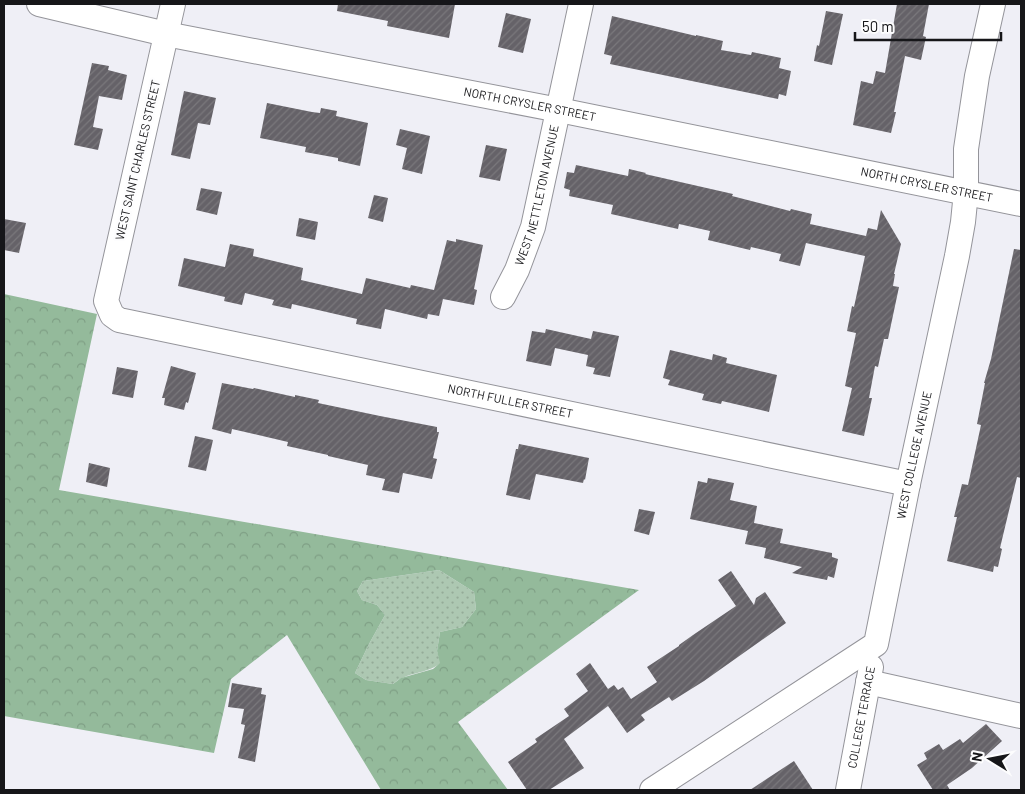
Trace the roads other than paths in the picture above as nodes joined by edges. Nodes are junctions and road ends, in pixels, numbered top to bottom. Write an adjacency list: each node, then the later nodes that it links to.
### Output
1 (39, 4): 5 (street, NORTH CRYSLER STREET)
2 (173, 4): 5 (street, WEST SAINT CHARLES STREET)
3 (581, 4): 6 (street, WEST NETTLETON AVENUE)
4 (993, 4): 7 (street, WEST COLLEGE AVENUE)
5 (166, 34): 6 (street, NORTH CRYSLER STREET); 10 (street, WEST SAINT CHARLES STREET)
6 (558, 110): 7 (street, NORTH CRYSLER STREET); 9 (street, WEST NETTLETON AVENUE)
7 (966, 192): 8 (street, NORTH CRYSLER STREET); 11 (street, WEST COLLEGE AVENUE)
8 (1021, 204)
9 (502, 297)
10 (112, 315): 11 (street, NORTH FULLER STREET)
11 (908, 484): 12 (street, WEST COLLEGE AVENUE)
12 (876, 644): 13 (street, COLLEGE TERRACE); 15 (street)
13 (868, 682): 14 (street); 16 (street, COLLEGE TERRACE)
14 (1021, 716)
15 (652, 790)
16 (848, 790)

